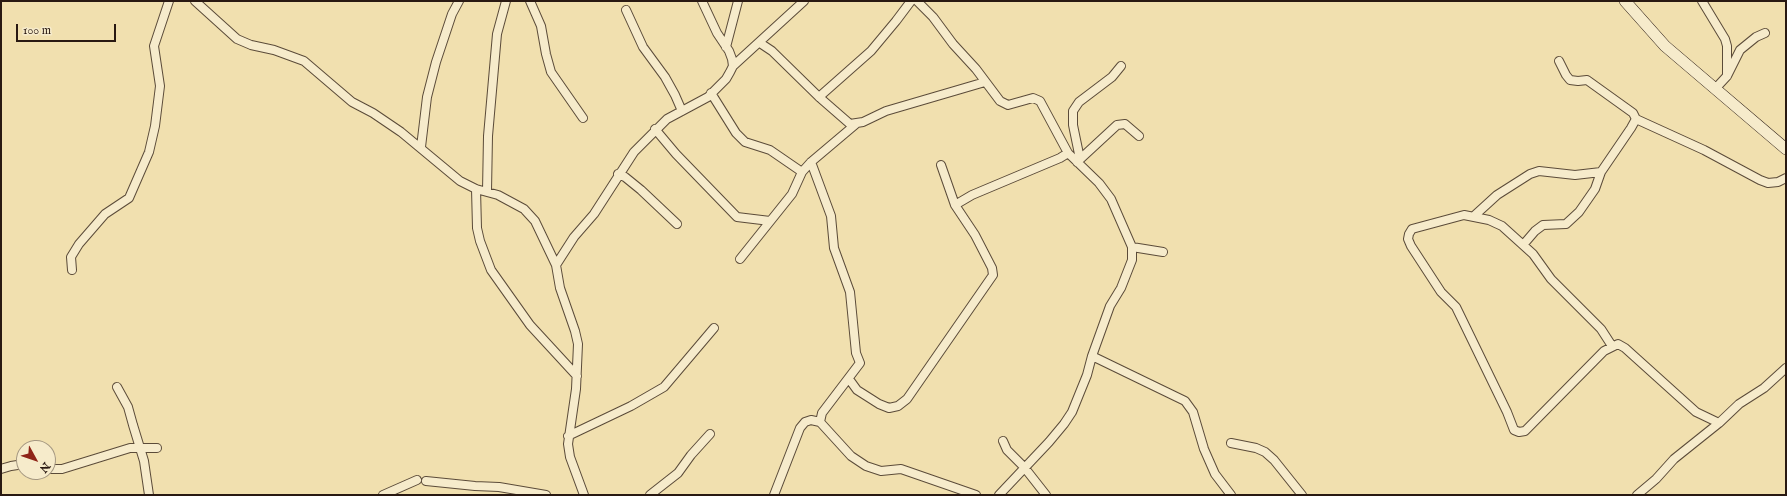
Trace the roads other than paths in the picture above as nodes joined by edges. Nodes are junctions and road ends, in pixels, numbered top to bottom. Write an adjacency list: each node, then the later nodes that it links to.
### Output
1 (168, 1): 52 (street)
2 (195, 1): 31 (street)
3 (459, 1): 31 (street)
4 (506, 1): 42 (street)
5 (530, 1): 26 (street)
6 (702, 1): 16 (street)
7 (738, 1): 16 (street)
8 (804, 1): 15 (street)
9 (911, 1): 24 (street)
10 (917, 1): 21 (street)
11 (1625, 1): 22 (street)
12 (1702, 1): 20 (street)
13 (626, 10): 25 (street)
14 (1765, 33): 20 (street)
15 (760, 43): 18 (street); 24 (street)
16 (726, 47): 18 (street)
17 (1559, 61): 27 (street)
18 (733, 66): 23 (street)
19 (1121, 66): 34 (street)
20 (1727, 76): 22 (street)
21 (985, 82): 28 (street); 33 (street)
22 (1715, 89): 32 (street)
23 (711, 93): 25 (street); 37 (street)
24 (819, 97): 28 (street)
25 (682, 111): 29 (street)
26 (583, 118)
27 (1636, 118): 38 (street); 40 (street)
28 (856, 124): 35 (street)
29 (656, 129): 39 (street); 45 (street)
30 (1139, 136): 34 (street)
31 (420, 147): 41 (street)
32 (1786, 149)
33 (1068, 153): 34 (street); 43 (street)
34 (1078, 160): 48 (street)
35 (810, 162): 37 (street); 58 (street)
36 (941, 165): 43 (street)
37 (802, 172): 45 (street)
38 (1601, 172): 44 (street); 47 (street)
39 (618, 174): 46 (street); 51 (street)
40 (1786, 178)
41 (476, 189): 42 (street); 57 (street)
42 (487, 191): 51 (street)
43 (955, 205): 58 (street)
44 (1474, 216): 47 (street); 54 (street)
45 (770, 221): 50 (street)
46 (677, 224)
47 (1523, 245): 54 (street)
48 (1132, 247): 49 (street); 55 (street)
49 (1163, 252)
50 (740, 259)
51 (556, 265): 57 (street)
52 (72, 270)
53 (714, 328): 63 (street)
54 (1612, 346): 61 (street)
55 (1092, 356): 69 (street); 81 (street)
56 (1786, 368): 61 (street)
57 (577, 376): 63 (street)
58 (849, 379): 60 (street)
59 (117, 387): 66 (street)
60 (820, 422): 77 (street); 78 (street)
61 (1719, 422): 83 (street)
62 (710, 434): 76 (street)
63 (568, 436): 75 (street)
64 (1003, 441): 69 (street)
65 (1231, 443): 82 (street)
66 (140, 447): 67 (street); 71 (street); 72 (street)
67 (157, 448)
68 (16, 465): 70 (street)
69 (1024, 467): 79 (street); 80 (street)
70 (1, 469)
71 (56, 469)
72 (149, 495)
73 (383, 495): 74 (street)
74 (546, 495)
75 (584, 495)
76 (650, 495)
77 (774, 495)
78 (976, 495)
79 (998, 495)
80 (1046, 495)
81 (1231, 495)
82 (1302, 495)
83 (1637, 495)

